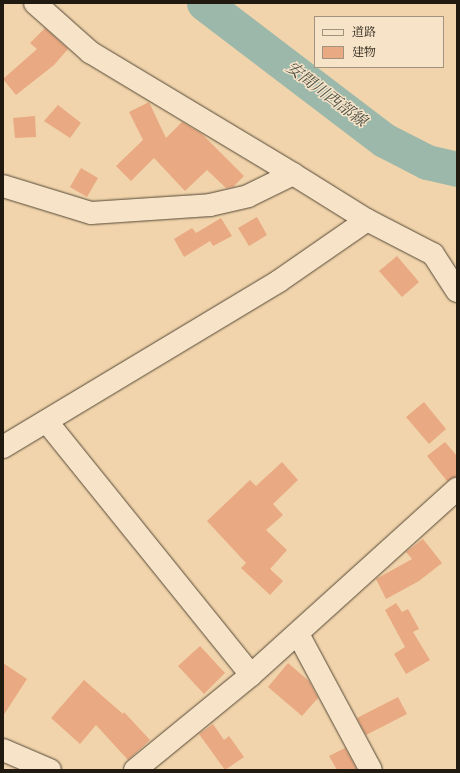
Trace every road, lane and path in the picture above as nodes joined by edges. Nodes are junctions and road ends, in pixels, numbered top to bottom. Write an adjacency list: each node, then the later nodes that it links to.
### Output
1 (35, 3): 2 (street)
2 (293, 174): 3 (street); 4 (street)
3 (3, 186)
4 (367, 220): 5 (street); 6 (street)
5 (457, 291)
6 (47, 422): 7 (street); 10 (street)
7 (3, 446)
8 (457, 489): 9 (street)
9 (298, 634): 10 (street); 14 (street)
10 (251, 675): 13 (street)
11 (3, 750): 12 (street)
12 (50, 770)
13 (134, 770)
14 (371, 770)

